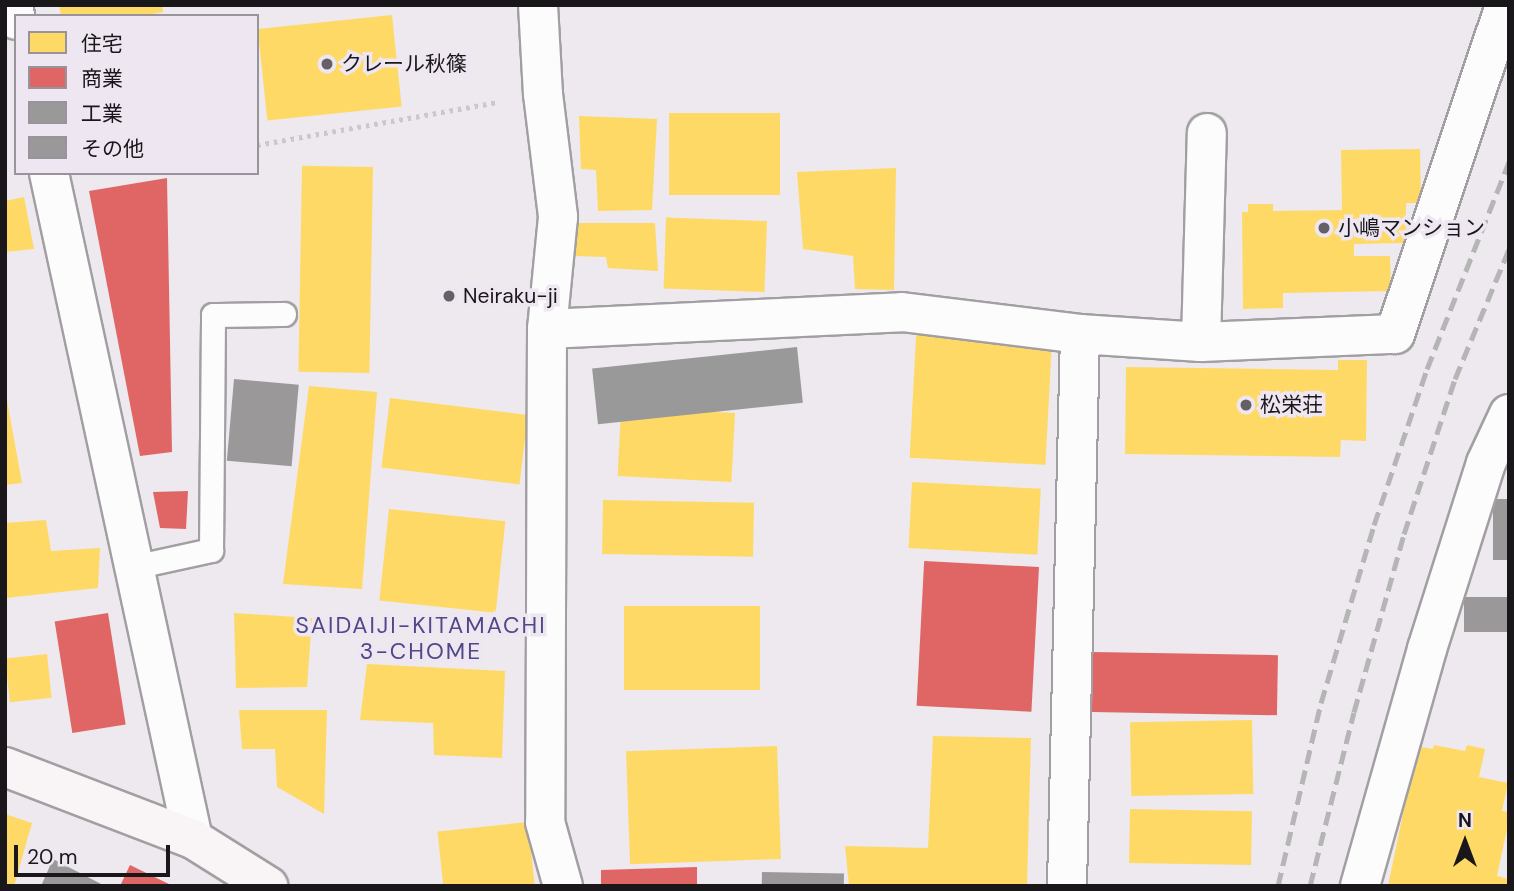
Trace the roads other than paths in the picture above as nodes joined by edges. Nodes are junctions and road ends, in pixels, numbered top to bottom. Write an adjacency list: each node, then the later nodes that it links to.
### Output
1 (538, 5): 6 (street)
2 (1505, 5): 8 (street)
3 (1207, 133): 8 (street)
4 (49, 175): 11 (street)
5 (284, 314): 11 (lane)
6 (547, 329): 7 (street); 15 (street)
7 (1080, 334): 8 (street); 16 (street)
8 (1201, 342)
9 (1509, 414): 10 (street)
10 (1497, 464): 17 (street)
11 (133, 568): 13 (street)
12 (5, 768): 13 (main road)
13 (193, 839): 14 (main road)
14 (268, 886)
15 (563, 886)
16 (1067, 886)
17 (1360, 886)

